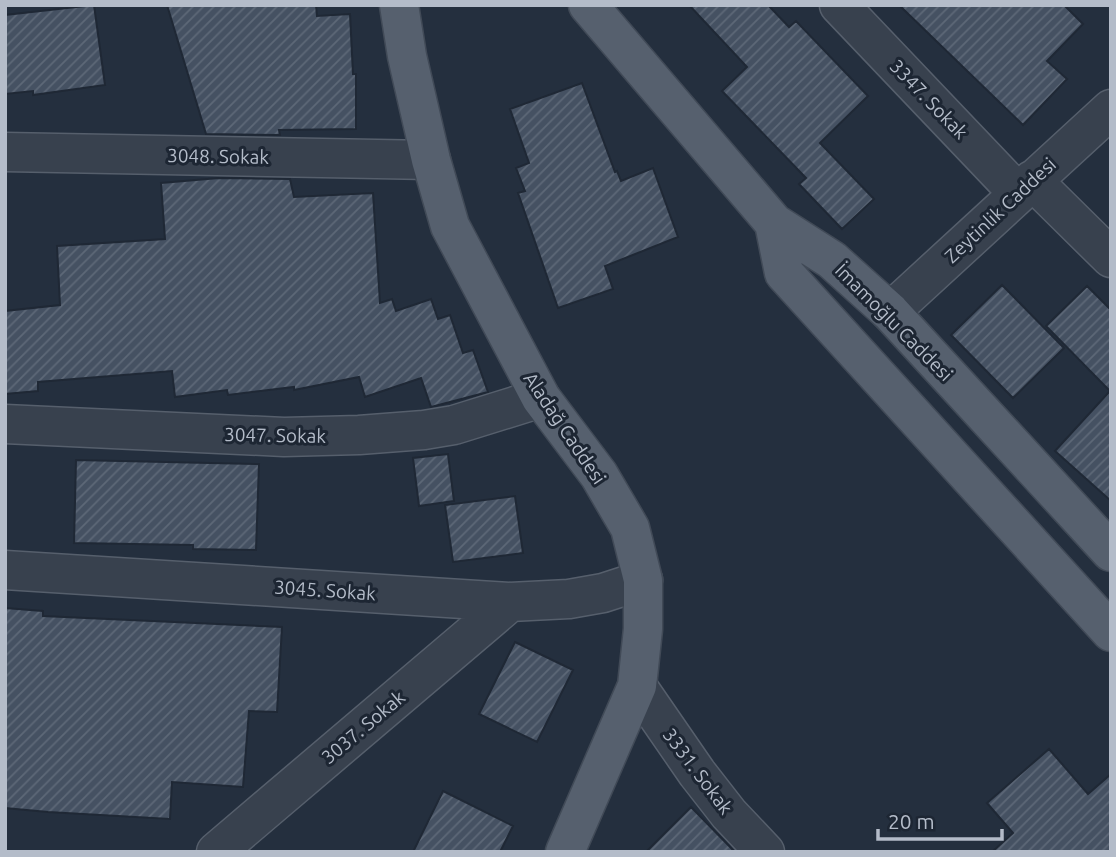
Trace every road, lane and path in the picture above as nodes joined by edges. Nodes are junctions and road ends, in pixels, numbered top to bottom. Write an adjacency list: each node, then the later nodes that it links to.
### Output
1 (399, 5): 6 (main road, Aladağ Caddesi)
2 (588, 5): 8 (main road, İmamoğlu Caddesi)
3 (839, 5): 7 (street, 3347. Sokak)
4 (1111, 109): 7 (street, Zeytinlik Caddesi)
5 (5, 152): 6 (street, 3048. Sokak)
6 (431, 160): 11 (main road, Aladağ Caddesi)
7 (1025, 186): 9 (street, 3347. Sokak); 10 (street, Zeytinlik Caddesi)
8 (774, 223): 10 (main road, İmamoğlu Caddesi); 17 (main road)
9 (1111, 258)
10 (890, 312): 13 (main road, İmamoğlu Caddesi)
11 (541, 398): 12 (street, 3047. Sokak); 15 (main road, Aladağ Caddesi)
12 (5, 424)
13 (1111, 552)
14 (5, 570): 16 (street, 3045. Sokak)
15 (643, 580): 16 (street, 3045. Sokak); 18 (main road, Aladağ Caddesi)
16 (510, 602): 19 (street, 3037. Sokak)
17 (1111, 632)
18 (637, 686): 20 (main road, Aladağ Caddesi); 21 (street, 3331. Sokak)
19 (216, 852)
20 (565, 852)
21 (765, 852)

